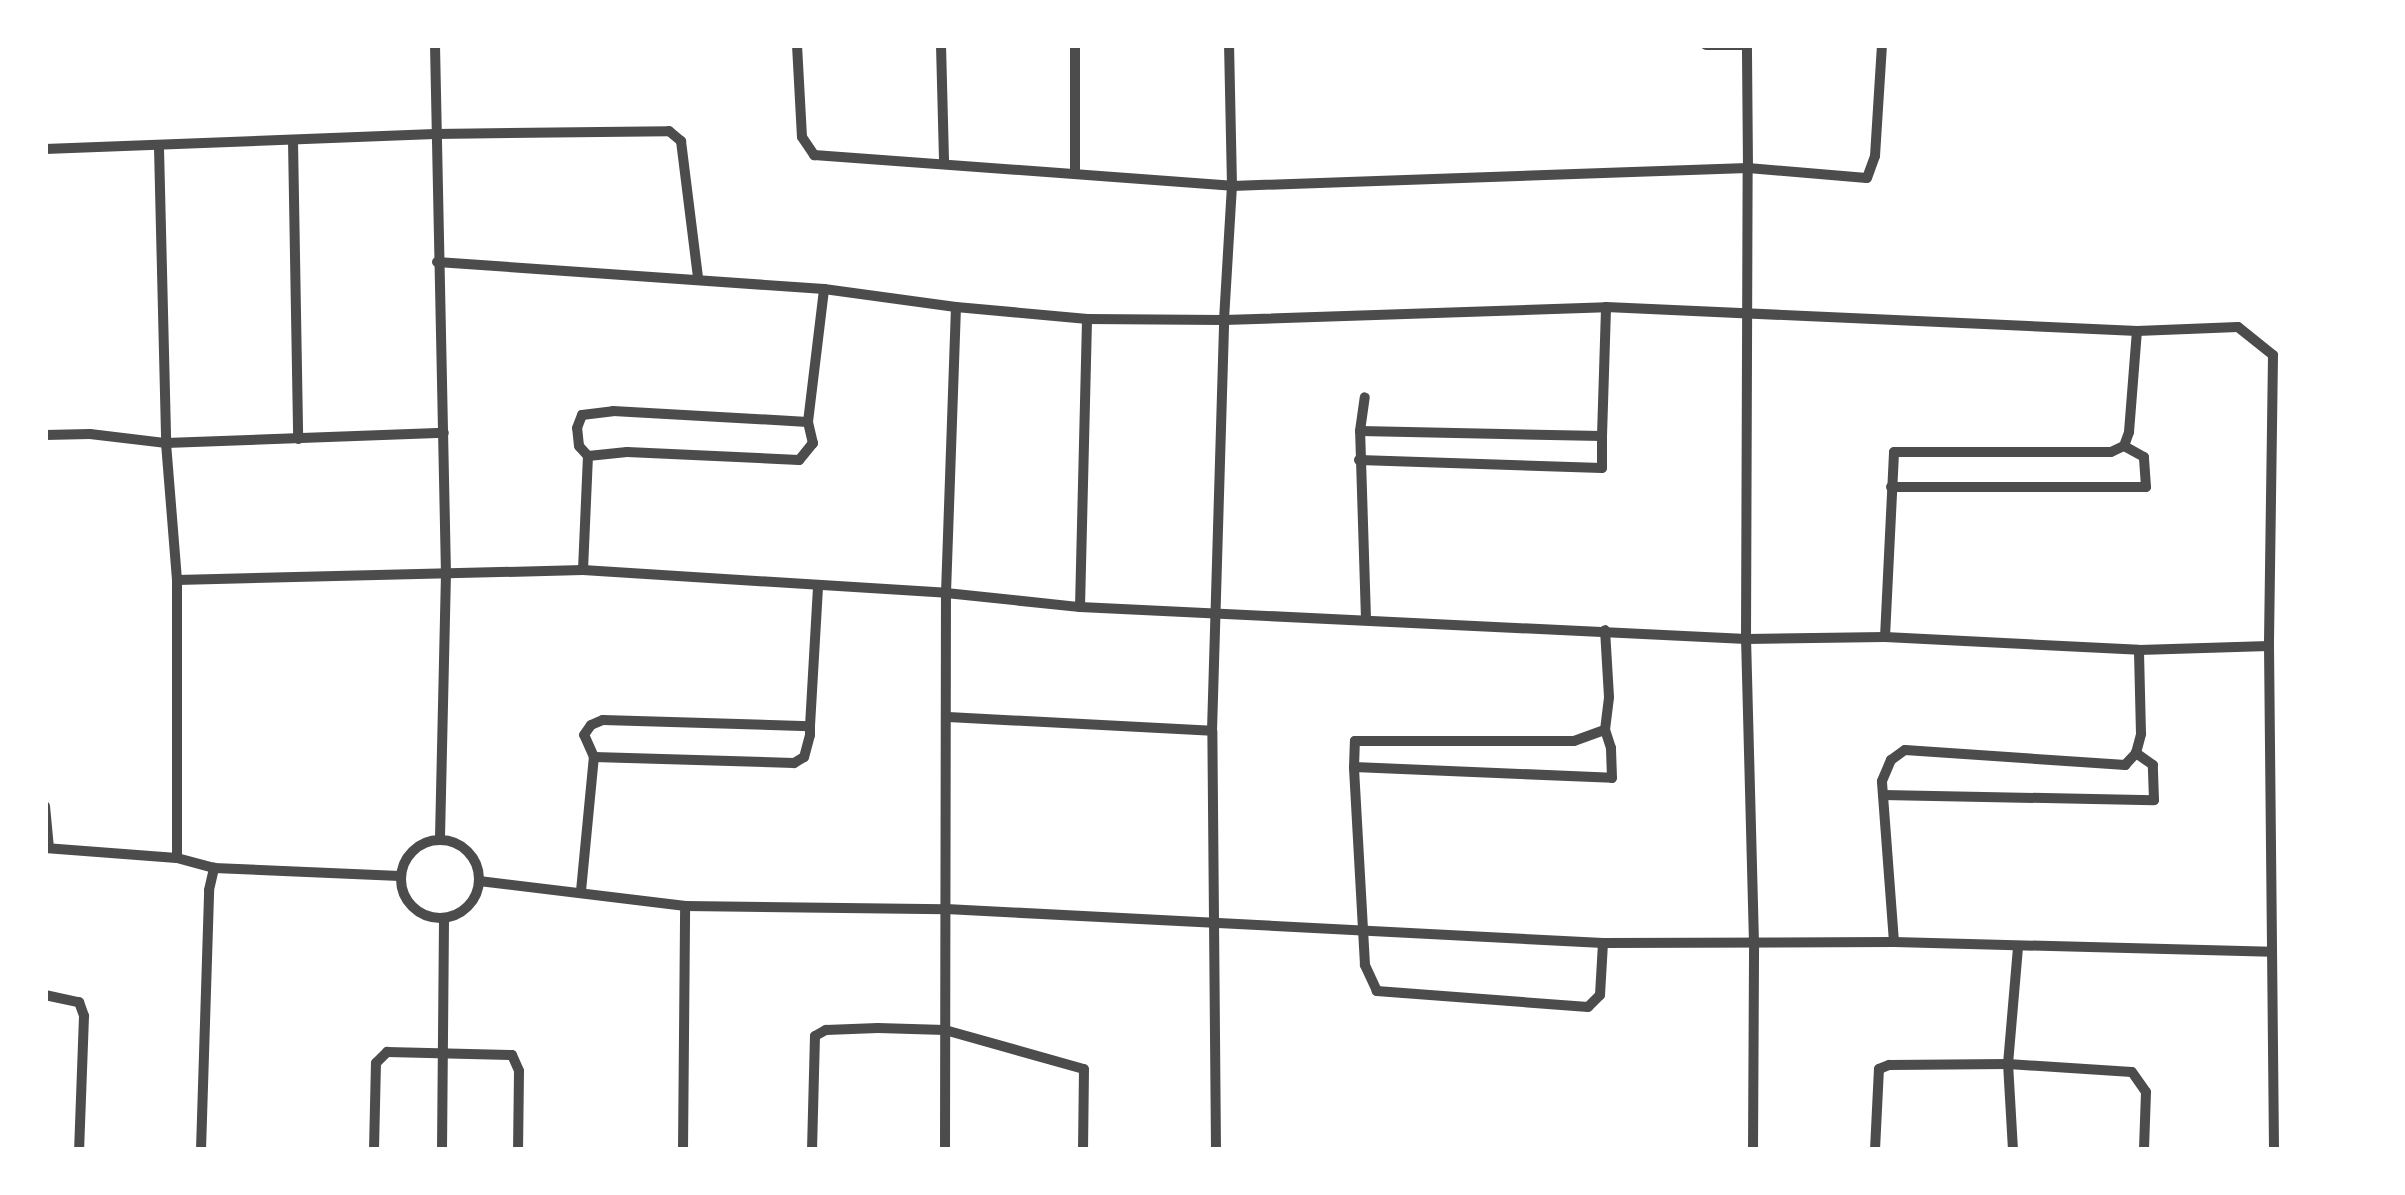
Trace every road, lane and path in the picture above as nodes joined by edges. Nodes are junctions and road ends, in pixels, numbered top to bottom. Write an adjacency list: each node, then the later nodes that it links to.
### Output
1 (435, 45): 9 (street)
2 (798, 45): 13 (street)
3 (941, 45): 13 (street)
4 (1075, 45): 15 (street)
5 (1229, 45): 16 (street)
6 (1706, 45): 8 (street)
7 (1882, 45): 14 (street)
8 (1747, 46): 14 (street)
9 (435, 134): 10 (street); 17 (street); 18 (street)
10 (294, 141): 11 (street); 32 (street)
11 (159, 148): 12 (street); 33 (street)
12 (45, 149)
13 (944, 163): 15 (street)
14 (1748, 168): 16 (street); 22 (street)
15 (1075, 174): 16 (street)
16 (1232, 186): 24 (street)
17 (438, 262): 18 (street); 29 (street)
18 (698, 278): 19 (street)
19 (824, 288): 20 (street); 27 (street)
20 (956, 308): 23 (street); 42 (street)
21 (1606, 308): 22 (street); 24 (street); 31 (street)
22 (1745, 312): 25 (street); 48 (street)
23 (1087, 319): 24 (street); 43 (street)
24 (1224, 320): 44 (street)
25 (2137, 331): 34 (street); 49 (street)
26 (1365, 397): 28 (street)
27 (808, 422): 35 (street); 35 (street)
28 (1360, 430): 31 (street); 36 (street)
29 (444, 432): 32 (street); 39 (street)
30 (45, 435): 33 (street)
31 (1602, 436): 36 (street)
32 (298, 440): 33 (street)
33 (166, 444): 40 (street)
34 (2124, 446): 37 (street); 37 (street)
35 (588, 456): 38 (street)
36 (1359, 460): 45 (street)
37 (1892, 487): 47 (street)
38 (583, 570): 39 (street); 41 (street)
39 (446, 573): 40 (street); 60 (street)
40 (177, 580): 62 (street)
41 (818, 586): 42 (street); 52 (street)
42 (946, 593): 43 (street); 51 (street)
43 (1080, 607): 44 (street)
44 (1219, 613): 45 (street); 54 (street)
45 (1366, 619): 46 (street)
46 (1605, 630): 48 (street); 53 (street)
47 (1885, 637): 48 (street); 50 (street)
48 (1746, 638): 74 (street)
49 (2268, 646): 50 (street); 76 (street)
50 (2139, 650): 55 (street)
51 (948, 716): 54 (street); 68 (street)
52 (810, 726): 56 (street); 56 (street)
53 (1605, 730): 57 (street); 57 (street)
54 (1212, 731): 70 (street)
55 (2136, 753): 58 (street); 58 (street)
56 (594, 757): 66 (street)
57 (1354, 768): 71 (street)
58 (1883, 795): 73 (street)
59 (45, 806): 61 (street)
60 (440, 838): 64 (street); 65 (street)
61 (47, 848): 62 (street)
62 (177, 858): 63 (street)
63 (214, 868): 64 (street); 82 (street)
64 (400, 876): 69 (street)
65 (479, 882): 66 (street); 69 (street)
66 (582, 891): 67 (street)
67 (685, 906): 68 (street); 86 (street)
68 (946, 909): 70 (street); 78 (street)
69 (444, 918): 79 (street)
70 (1212, 921): 71 (street); 90 (street)
71 (1364, 930): 72 (street); 72 (street)
72 (1603, 942): 74 (street)
73 (1894, 942): 74 (street); 75 (street)
74 (1754, 943): 91 (street)
75 (2018, 948): 76 (street); 80 (street)
76 (2271, 952): 95 (street)
77 (45, 995): 81 (street)
78 (945, 1030): 87 (street); 88 (street); 89 (street)
79 (444, 1054): 83 (street); 84 (street); 85 (street)
80 (2008, 1064): 92 (street); 93 (street); 94 (street)
81 (79, 1150)
82 (201, 1150)
83 (374, 1150)
84 (442, 1150)
85 (518, 1150)
86 (683, 1150)
87 (812, 1150)
88 (945, 1150)
89 (1083, 1150)
90 (1216, 1150)
91 (1753, 1150)
92 (1875, 1150)
93 (2013, 1150)
94 (2144, 1150)
95 (2274, 1150)

